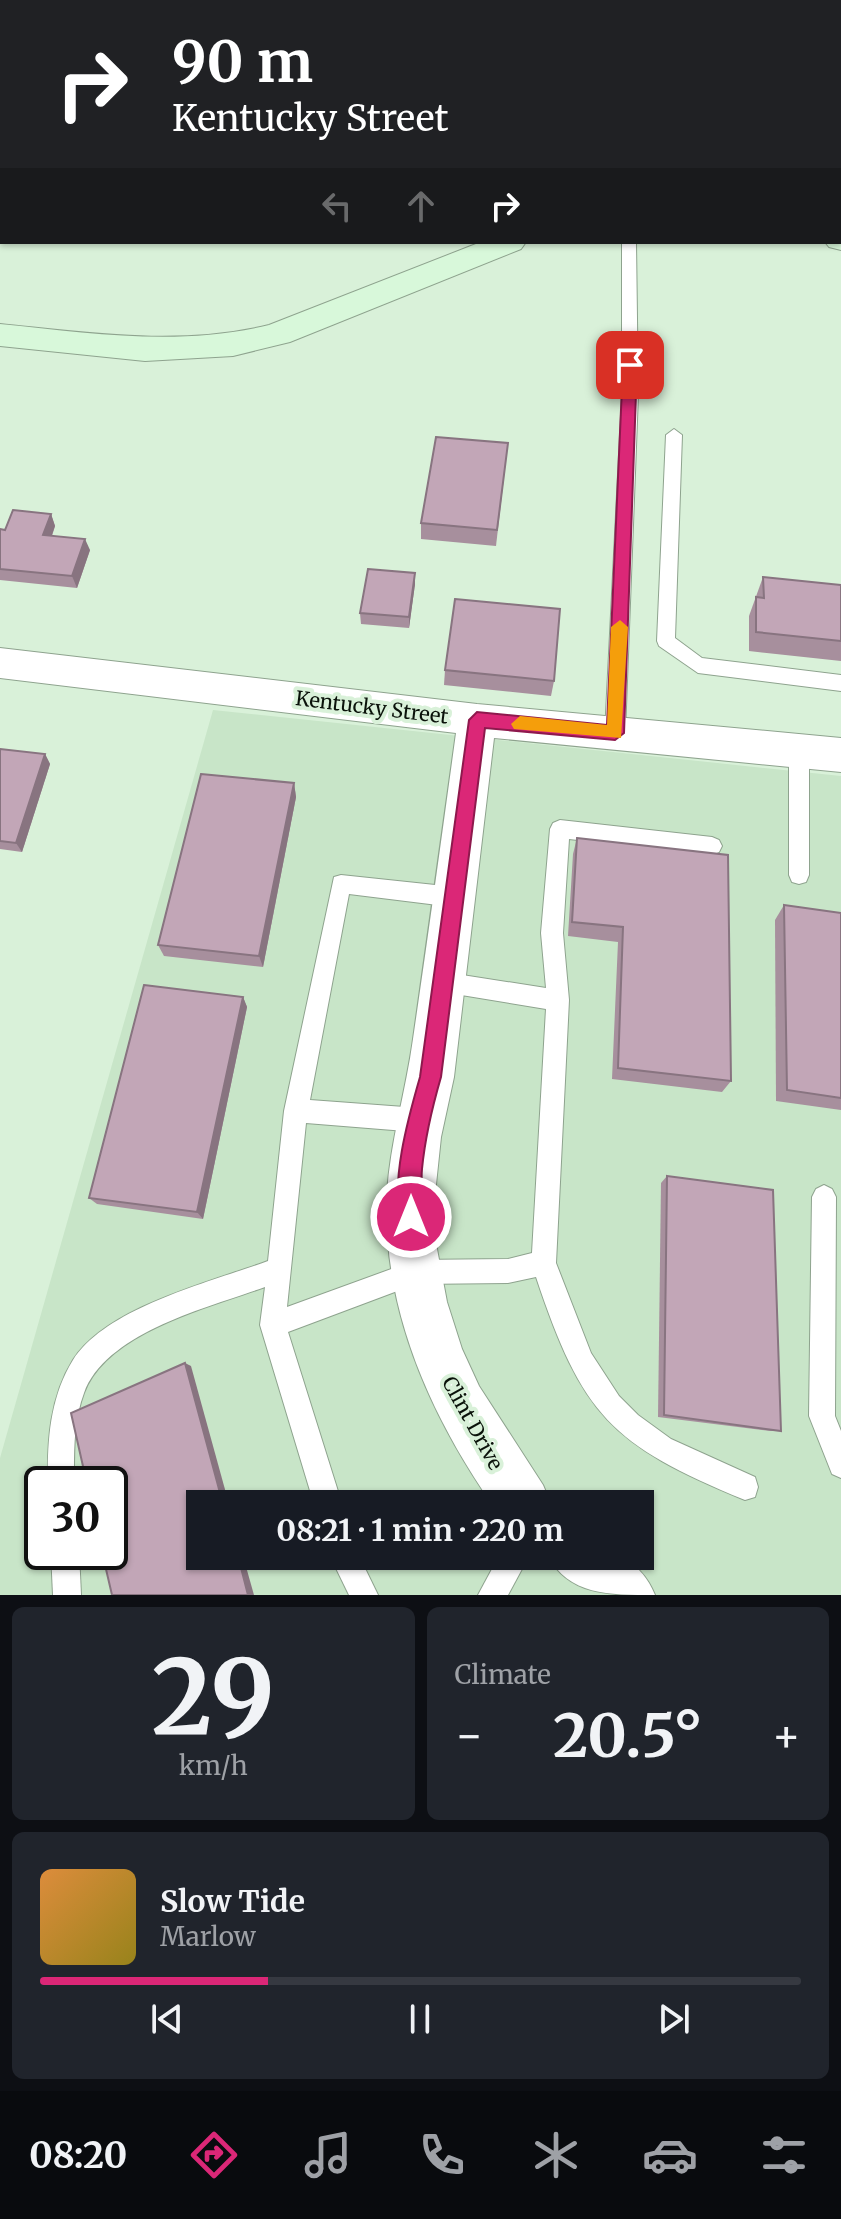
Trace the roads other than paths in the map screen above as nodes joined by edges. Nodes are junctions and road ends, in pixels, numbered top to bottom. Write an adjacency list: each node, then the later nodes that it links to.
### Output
1 (505, 244): 3 (street)
2 (629, 244): 8 (lane)
3 (0, 335)
4 (674, 435): 6 (lane)
5 (0, 663): 7 (street, Kentucky Street)
6 (841, 683)
7 (477, 720): 8 (street, Kentucky Street); 13 (street, Clint Drive)
8 (615, 733): 9 (street, Kentucky Street)
9 (799, 750): 10 (street, Kentucky Street); 12 (lane)
10 (841, 755)
11 (712, 846): 15 (lane)
12 (799, 875)
13 (454, 897): 14 (street, Clint Drive); 16 (lane)
14 (443, 982): 15 (lane); 17 (street, Clint Drive)
15 (558, 1000): 19 (lane)
16 (296, 1111): 17 (lane); 20 (lane)
17 (418, 1120): 21 (street, Clint Drive)
18 (824, 1197): 23 (lane)
19 (544, 1263): 21 (lane); 25 (lane)
20 (279, 1269): 22 (lane); 24 (lane)
21 (416, 1272): 22 (lane); 27 (street, Clint Drive)
22 (274, 1325): 26 (lane)
23 (841, 1465)
24 (62, 1466)
25 (745, 1487)
26 (324, 1490)
27 (514, 1490)
28 (66, 1570): 32 (lane)
29 (351, 1570): 33 (lane)
30 (507, 1570): 34 (lane)
31 (594, 1570): 35 (street)
32 (67, 1595)
33 (364, 1595)
34 (492, 1595)
35 (627, 1595)

